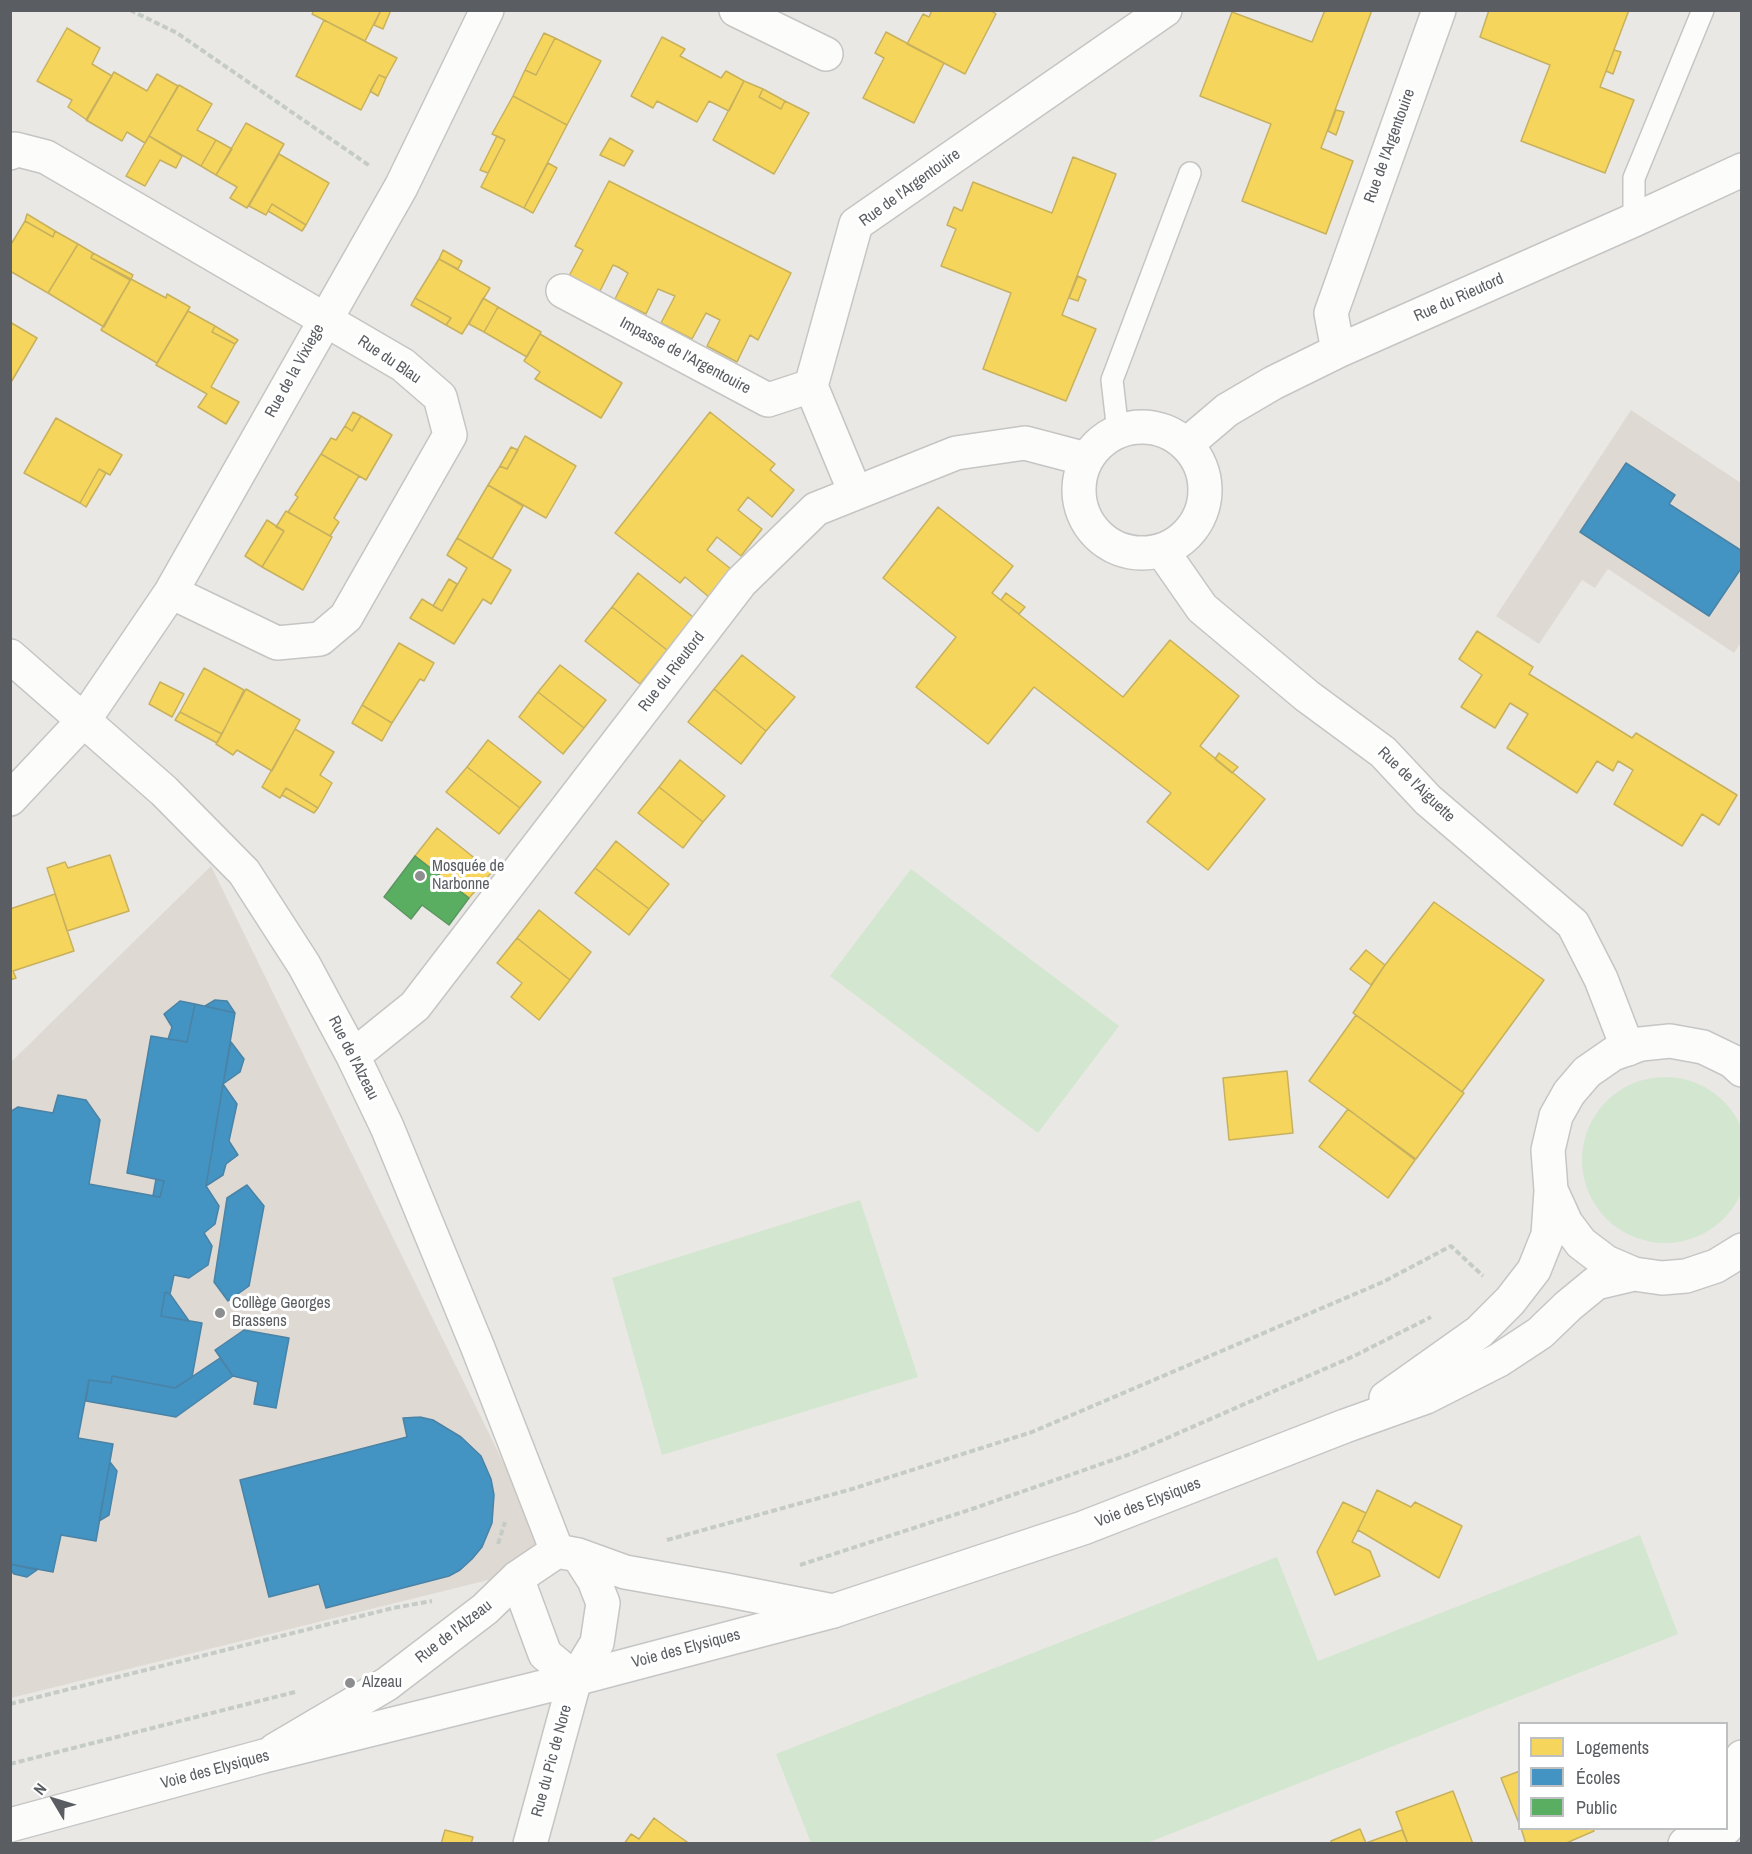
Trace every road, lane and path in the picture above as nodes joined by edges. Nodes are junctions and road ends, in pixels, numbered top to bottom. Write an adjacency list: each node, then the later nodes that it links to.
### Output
1 (130, 10): 11 (path)
2 (487, 10): 11 (street, Rue de la Vixiege)
3 (736, 10): 7 (street)
4 (1165, 10): 16 (street, Rue de l'Argentouire)
5 (1439, 10): 15 (street, Rue de l'Argentouire)
6 (1703, 10): 12 (lane)
7 (826, 54)
8 (10, 153): 14 (street, Rue du Blau)
9 (1742, 170): 12 (street, Rue du Rieutord)
10 (1190, 173): 17 (lane)
11 (401, 187): 14 (street, Rue de la Vixiege)
12 (1634, 220): 15 (street, Rue du Rieutord)
13 (563, 291): 16 (street, Impasse de l'Argentouire)
14 (324, 320): 22 (street, Rue de la Vixiege); 22 (street, Rue du Blau)
15 (1338, 351): 18 (street, Rue du Rieutord)
16 (811, 387): 20 (street)
17 (1118, 432): 18 (street); 19 (street)
18 (1187, 444): 21 (street)
19 (1086, 459): 20 (street, Rue du Rieutord); 21 (street)
20 (855, 492): 29 (street, Rue du Rieutord)
21 (1163, 552): 28 (street, Rue de l'Aiguette)
22 (171, 592): 24 (street, Rue de la Vixiege)
23 (10, 656): 24 (street, Rue de l'Alzeau)
24 (84, 720): 25 (street, Rue de la Vixiege); 29 (street, Rue de l'Alzeau)
25 (10, 799)
26 (1742, 1039): 27 (street)
27 (1703, 1047): 28 (street); 30 (street)
28 (1628, 1049): 31 (street)
29 (353, 1056): 37 (street, Rue de l'Alzeau)
30 (1742, 1070)
31 (1551, 1190): 33 (street); 34 (street, Voie des Elysiques)
32 (1740, 1254): 33 (street)
33 (1634, 1274): 36 (street, Voie des Elysiques)
34 (1510, 1301): 36 (street, Voie des Elysiques); 38 (path)
35 (1432, 1316): 41 (path)
36 (1345, 1426): 44 (street, Voie des Elysiques)
37 (539, 1504): 39 (street, Rue de l'Alzeau); 40 (path)
38 (656, 1540)
39 (568, 1553): 42 (street, Rue de l'Alzeau); 44 (street); 45 (street, Rue de l'Alzeau)
40 (495, 1554)
41 (798, 1566)
42 (518, 1578): 45 (street); 48 (street, Rue de l'Alzeau)
43 (440, 1599): 47 (path)
44 (832, 1611): 45 (street, Voie des Elysiques)
45 (575, 1680): 48 (street, Voie des Elysiques); 54 (street, Rue du Pic de Nore)
46 (304, 1689): 50 (path)
47 (10, 1704)
48 (264, 1756): 52 (street, Voie des Elysiques)
49 (1742, 1757): 51 (street)
50 (10, 1764)
51 (1728, 1819)
52 (10, 1825)
53 (1721, 1830): 55 (street)
54 (530, 1844)
55 (1685, 1844)

